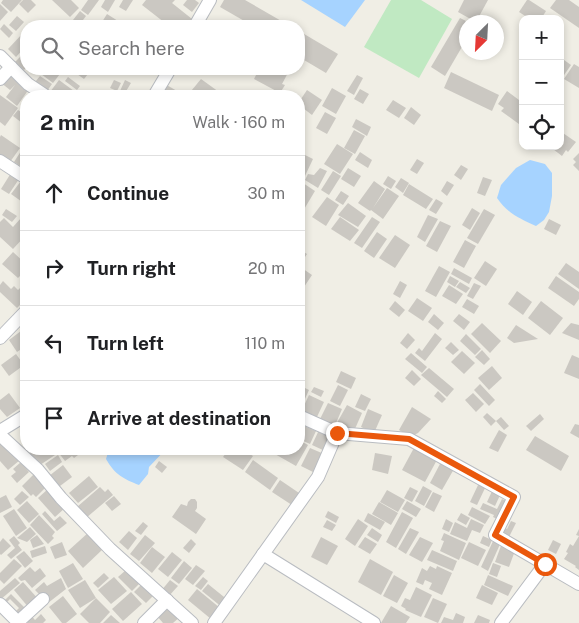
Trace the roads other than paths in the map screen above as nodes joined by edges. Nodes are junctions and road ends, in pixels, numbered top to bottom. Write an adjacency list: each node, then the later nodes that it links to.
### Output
1 (210, 0): 2 (street)
2 (198, 20)
3 (0, 56): 4 (street)
4 (11, 67): 6 (street); 7 (street)
5 (166, 75): 8 (street)
6 (0, 79)
7 (37, 90)
8 (158, 90)
9 (0, 160): 10 (street)
10 (20, 174)
11 (20, 317): 12 (street)
12 (0, 338)
13 (20, 419): 15 (street)
14 (305, 419): 16 (street)
15 (0, 431)
16 (337, 433): 20 (street); 21 (street)
17 (0, 435): 18 (street)
18 (20, 453)
19 (22, 455): 24 (street)
20 (264, 554): 28 (street); 29 (street)
21 (545, 564): 22 (street); 30 (street)
22 (579, 584)
23 (43, 599): 25 (street)
24 (167, 600): 26 (street); 27 (street)
25 (0, 604)
26 (144, 623)
27 (192, 623)
28 (214, 623)
29 (374, 623)
30 (501, 623)

